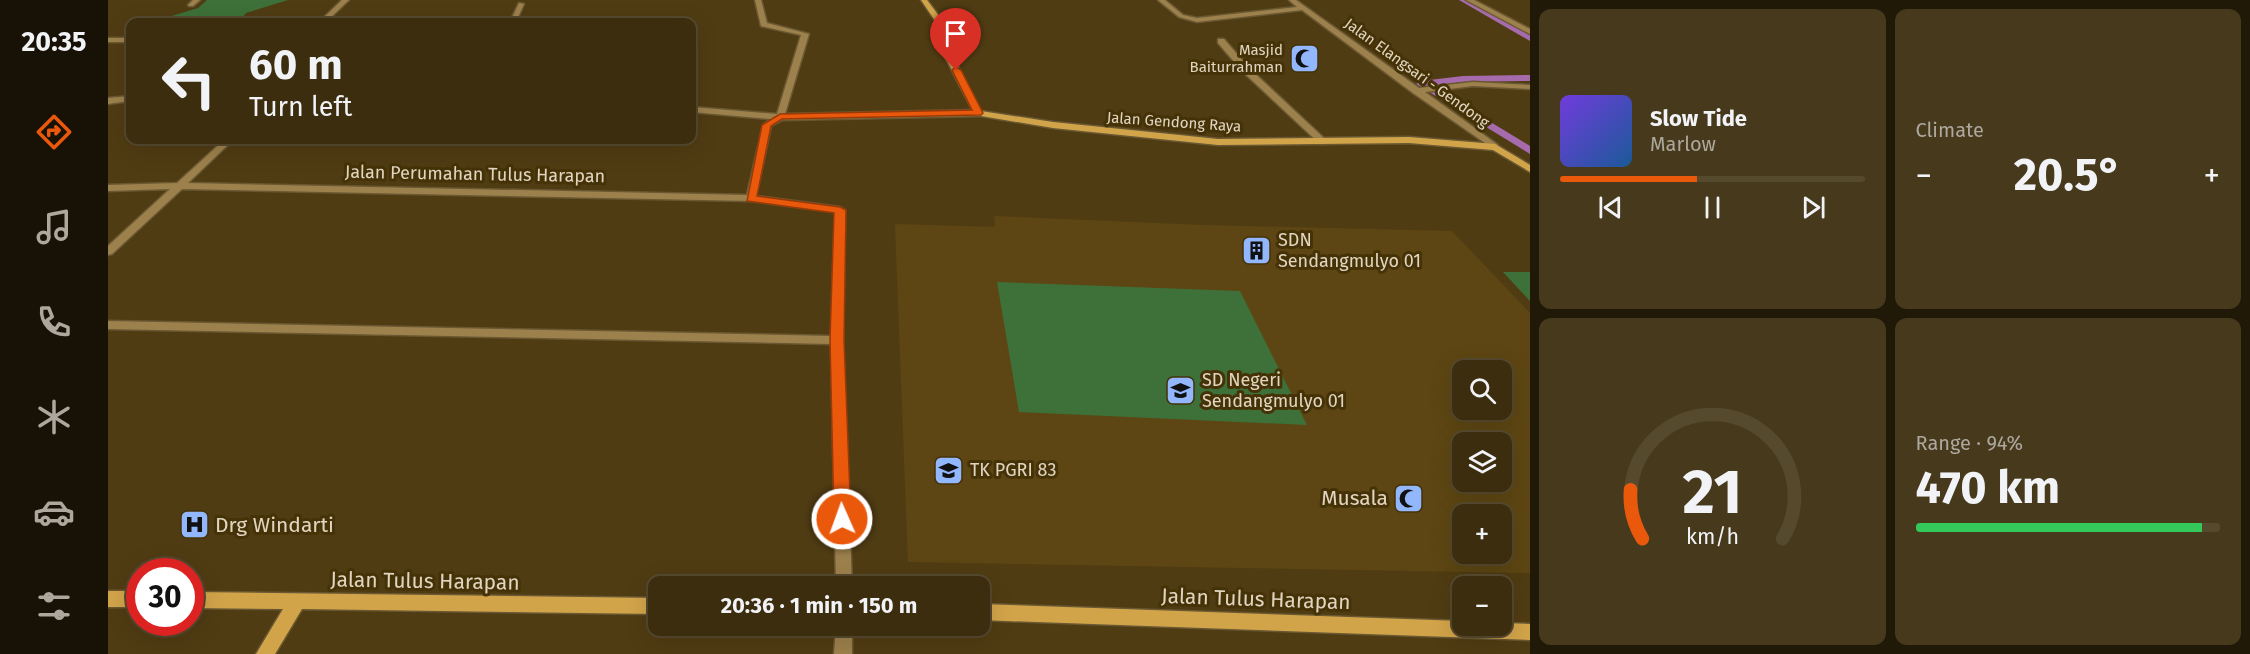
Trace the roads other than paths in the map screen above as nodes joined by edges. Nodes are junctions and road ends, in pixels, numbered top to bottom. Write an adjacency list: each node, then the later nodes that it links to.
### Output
1 (197, 0): 9 (street)
2 (346, 0): 11 (street)
3 (758, 0): 23 (street)
4 (924, 0): 22 (main road)
5 (1161, 0): 10 (street)
6 (1292, 0): 10 (street, Jalan Elangsari - Gendong)
7 (1469, 0): 13 (street)
8 (521, 4): 12 (street)
9 (191, 5)
10 (1305, 8): 18 (street, Jalan Elangsari - Gendong)
11 (326, 18)
12 (515, 18)
13 (1530, 32)
14 (108, 40): 15 (street)
15 (126, 40)
16 (1221, 41): 24 (street)
17 (1530, 87): 18 (street)
18 (1419, 90): 26 (street, Jalan Elangsari - Gendong)
19 (126, 99): 20 (street)
20 (108, 101)
21 (696, 109): 23 (street)
22 (978, 113): 23 (street); 24 (main road, Jalan Gendong Raya)
23 (780, 117): 30 (street)
24 (1323, 142): 26 (main road, Jalan Gendong Raya)
25 (226, 144): 28 (street)
26 (1495, 147): 27 (main road)
27 (1530, 169)
28 (180, 186): 29 (street, Jalan Perumahan Tulus Harapan); 30 (street, Jalan Perumahan Tulus Harapan); 31 (street)
29 (108, 188)
30 (751, 198): 33 (street, Jalan Perumahan Tulus Harapan)
31 (108, 252)
32 (108, 326): 33 (street)
33 (837, 340): 34 (street)
34 (844, 576)
35 (108, 599): 36 (main road)
36 (126, 599)
37 (204, 600): 38 (main road, Jalan Tulus Harapan)
38 (297, 602): 39 (main road, Jalan Tulus Harapan); 43 (main road)
39 (648, 606)
40 (990, 612): 41 (main road, Jalan Tulus Harapan)
41 (1530, 632)
42 (844, 636): 44 (street)
43 (265, 654)
44 (843, 654)

